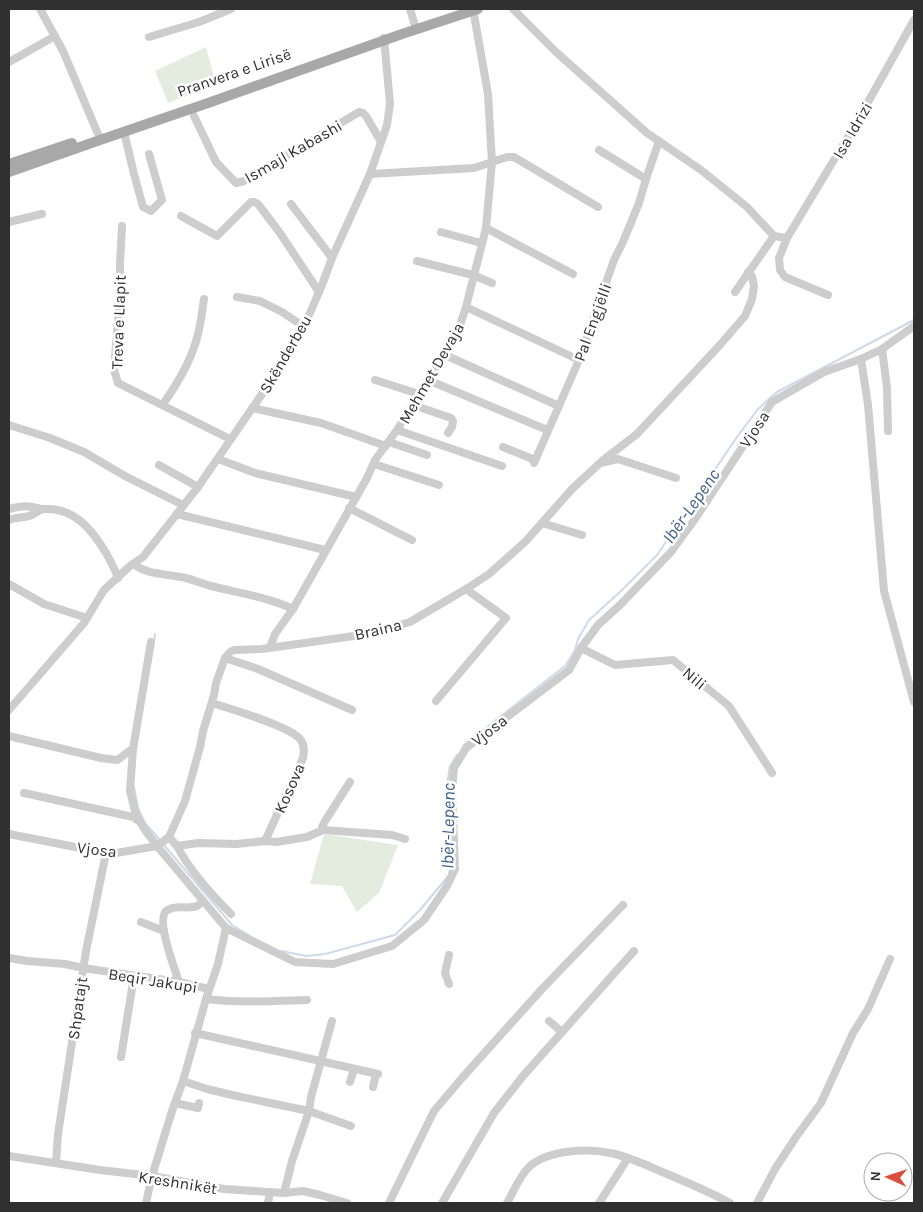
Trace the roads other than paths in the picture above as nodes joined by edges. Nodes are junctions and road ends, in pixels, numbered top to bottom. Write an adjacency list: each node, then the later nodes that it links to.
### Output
1 (40, 9): 8 (street)
2 (231, 9): 9 (street)
3 (410, 9): 7 (street)
4 (473, 9): 7 (main road, Pranvera e Lirisë); 19 (street, Mehmet Devaja)
5 (513, 9): 15 (street)
6 (914, 20): 33 (street, Isa Idrizi)
7 (415, 28): 10 (main road, Pranvera e Lirisë)
8 (55, 36): 11 (street); 14 (street)
9 (149, 37)
10 (384, 39): 13 (main road, Pranvera e Lirisë); 14 (main road, Pranvera e Lirisë); 16 (street, Skënderbeu)
11 (9, 62)
12 (194, 116): 16 (street, Ismajl Kabashi)
13 (124, 132): 18 (street); 21 (main road, Pranvera e Lirisë)
14 (98, 134): 20 (main road, Pranvera e Lirisë)
15 (659, 141): 23 (street, Pal Engjëlli); 32 (street)
16 (381, 142): 22 (street, Skënderbeu)
17 (599, 150): 23 (street)
18 (149, 154)
19 (492, 162): 22 (street); 25 (street); 30 (street, Mehmet Devaja)
20 (9, 164)
21 (9, 172)
22 (370, 174): 35 (street, Skënderbeu)
23 (646, 179): 52 (street, Pal Engjëlli)
24 (291, 204): 35 (street)
25 (598, 206)
26 (42, 214): 28 (street)
27 (181, 216): 41 (street)
28 (9, 222)
29 (122, 226): 56 (street, Treva e Llapit)
30 (486, 228): 34 (street, Mehmet Devaja); 38 (street)
31 (441, 232): 34 (street)
32 (774, 236): 33 (street); 37 (street)
33 (787, 238): 43 (street, Isa Idrizi)
34 (481, 243): 39 (street, Mehmet Devaja)
35 (332, 258): 41 (street, Skënderbeu)
36 (417, 261): 39 (street)
37 (748, 272): 42 (street); 70 (street, Braina)
38 (574, 274)
39 (474, 275): 40 (street); 46 (street, Mehmet Devaja)
40 (492, 283)
41 (319, 292): 47 (street, Skënderbeu)
42 (735, 292)
43 (828, 295)
44 (237, 297): 47 (street)
45 (204, 299): 56 (street)
46 (466, 307): 50 (street, Mehmet Devaja); 52 (street)
47 (303, 326): 59 (street, Skënderbeu)
48 (914, 326): 49 (street, Vjosa)
49 (882, 349): 51 (street, Vjosa); 63 (street)
50 (445, 355): 54 (street, Mehmet Devaja); 58 (street)
51 (861, 359): 96 (street, Vjosa); 100 (street)
52 (579, 360): 58 (street, Pal Engjëlli)
53 (375, 380): 55 (street)
54 (428, 380): 55 (street, Mehmet Devaja); 61 (street)
55 (419, 394): 57 (street, Mehmet Devaja)
56 (163, 404): 65 (street, Treva e Llapit)
57 (413, 405): 62 (street, Mehmet Devaja); 64 (street)
58 (558, 406): 67 (street, Pal Engjëlli)
59 (252, 408): 65 (street, Skënderbeu); 66 (street)
60 (9, 425): 78 (street)
61 (545, 429)
62 (397, 430): 66 (street, Mehmet Devaja); 73 (street)
63 (888, 430)
64 (448, 433)
65 (230, 439): 69 (street, Skënderbeu)
66 (387, 444): 68 (street); 71 (street, Mehmet Devaja)
67 (503, 447)
68 (428, 455)
69 (218, 459): 76 (street, Skënderbeu); 77 (street)
70 (600, 462): 74 (street); 84 (street, Braina)
71 (374, 464): 75 (street); 77 (street, Mehmet Devaja)
72 (159, 466): 76 (street)
73 (502, 466)
74 (676, 478)
75 (439, 485)
76 (198, 487): 78 (street, Skënderbeu)
77 (356, 497): 79 (street, Mehmet Devaja)
78 (184, 505): 82 (street, Skënderbeu)
79 (349, 508): 86 (street); 87 (street, Mehmet Devaja)
80 (9, 509): 81 (street)
81 (43, 509): 83 (street); 89 (street)
82 (177, 514): 87 (street); 88 (street, Skënderbeu)
83 (9, 520)
84 (542, 523): 85 (street); 91 (street, Braina)
85 (582, 535)
86 (412, 540)
87 (325, 550): 92 (street, Mehmet Devaja)
88 (133, 565): 89 (street, Skënderbeu); 92 (street)
89 (119, 577): 93 (street, Skënderbeu)
90 (9, 584): 93 (street)
91 (466, 589): 95 (street, Braina); 98 (street)
92 (293, 609): 95 (street, Mehmet Devaja)
93 (86, 620): 101 (street, Skënderbeu)
94 (151, 642): 104 (street)
95 (270, 647): 97 (street, Braina)
96 (581, 648): 105 (street, Nili); 123 (street, Vjosa)
97 (225, 658): 99 (street); 102 (street)
98 (436, 701)
99 (212, 702): 112 (street); 114 (street, Kosova)
100 (914, 702)
101 (10, 708)
102 (352, 710)
103 (9, 736): 104 (street)
104 (133, 749): 108 (street)
105 (772, 773)
106 (350, 782): 110 (street)
107 (24, 792): 108 (street)
108 (140, 822): 109 (street)
109 (145, 830): 115 (street); 117 (street)
110 (323, 830): 113 (street); 114 (street)
111 (9, 834): 118 (street, Vjosa)
112 (167, 838): 115 (street); 116 (street)
113 (405, 839)
114 (265, 841): 116 (street)
115 (157, 846): 117 (street, Vjosa); 119 (street, Vjosa)
116 (177, 846): 121 (street)
117 (132, 851): 118 (street, Vjosa)
118 (106, 853): 129 (street, Shpatajt)
119 (202, 901): 123 (street, Vjosa); 124 (street)
120 (623, 905): 159 (street)
121 (231, 914)
122 (141, 922): 124 (street)
123 (226, 928): 133 (street)
124 (164, 931): 131 (street)
125 (634, 951): 138 (street)
126 (449, 955): 132 (street)
127 (9, 958): 129 (street, Beqir Jakupi)
128 (890, 959): 164 (street)
129 (83, 968): 130 (street, Beqir Jakupi); 152 (street, Shpatajt)
130 (134, 976): 131 (street, Beqir Jakupi); 140 (street)
131 (179, 982): 133 (street, Beqir Jakupi)
132 (449, 984)
133 (209, 989): 134 (street)
134 (206, 999): 135 (street); 139 (street)
135 (307, 1000)
136 (332, 1021): 141 (street)
137 (550, 1021): 138 (street)
138 (562, 1032): 160 (street)
139 (195, 1034): 141 (street); 143 (street)
140 (121, 1057)
141 (321, 1061): 142 (street); 148 (street)
142 (354, 1069): 144 (street); 145 (street)
143 (183, 1081): 146 (street); 148 (street)
144 (350, 1082)
145 (372, 1087)
146 (175, 1103): 147 (street); 153 (street)
147 (199, 1103)
148 (309, 1111): 149 (street); 155 (street)
149 (351, 1126)
150 (9, 1156): 152 (street, Kreshnikët)
151 (628, 1158): 161 (street); 162 (street); 163 (street)
152 (56, 1163): 153 (street, Kreshnikët)
153 (152, 1176): 154 (street, Kreshnikët); 156 (street)
154 (270, 1192): 155 (street, Kreshnikët); 157 (street)
155 (284, 1193): 158 (street, Kreshnikët)
156 (146, 1203)
157 (268, 1203)
158 (347, 1203)
159 (390, 1203)
160 (442, 1203)
161 (508, 1203)
162 (599, 1203)
163 (730, 1203)
164 (757, 1203)

